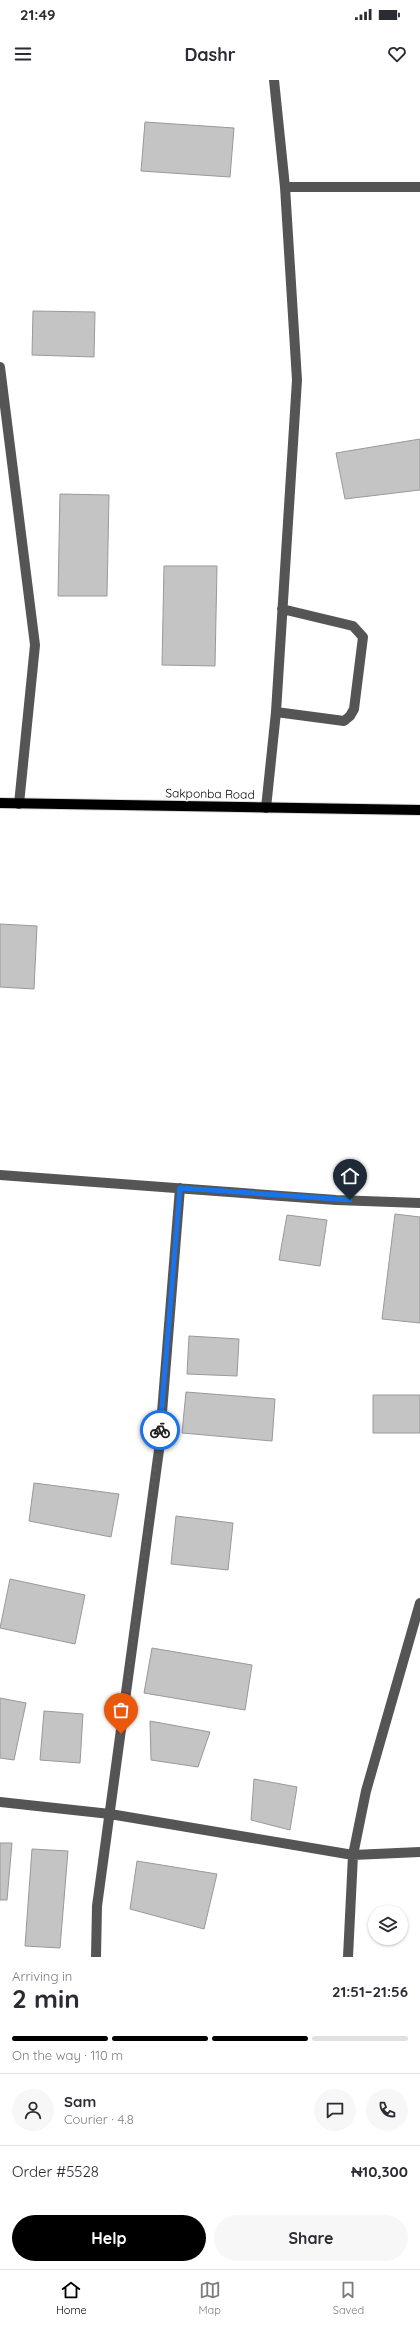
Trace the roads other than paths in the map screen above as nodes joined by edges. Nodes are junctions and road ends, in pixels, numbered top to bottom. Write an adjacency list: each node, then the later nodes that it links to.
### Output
1 (274, 80): 2 (street)
2 (285, 187): 3 (street); 5 (street)
3 (420, 187)
4 (0, 367): 8 (street)
5 (282, 609): 6 (street); 6 (street)
6 (276, 712): 9 (street)
7 (0, 804): 8 (main road, Sakponba Road)
8 (19, 804): 9 (main road, Sakponba Road)
9 (266, 808): 10 (main road, Sakponba Road)
10 (420, 810)
11 (0, 1175): 12 (street)
12 (180, 1188): 13 (street); 16 (street)
13 (420, 1203)
14 (420, 1603): 18 (street)
15 (0, 1802): 16 (street)
16 (110, 1814): 18 (street); 19 (street)
17 (420, 1852): 18 (street)
18 (353, 1855): 20 (street)
19 (96, 1957)
20 (348, 1957)

